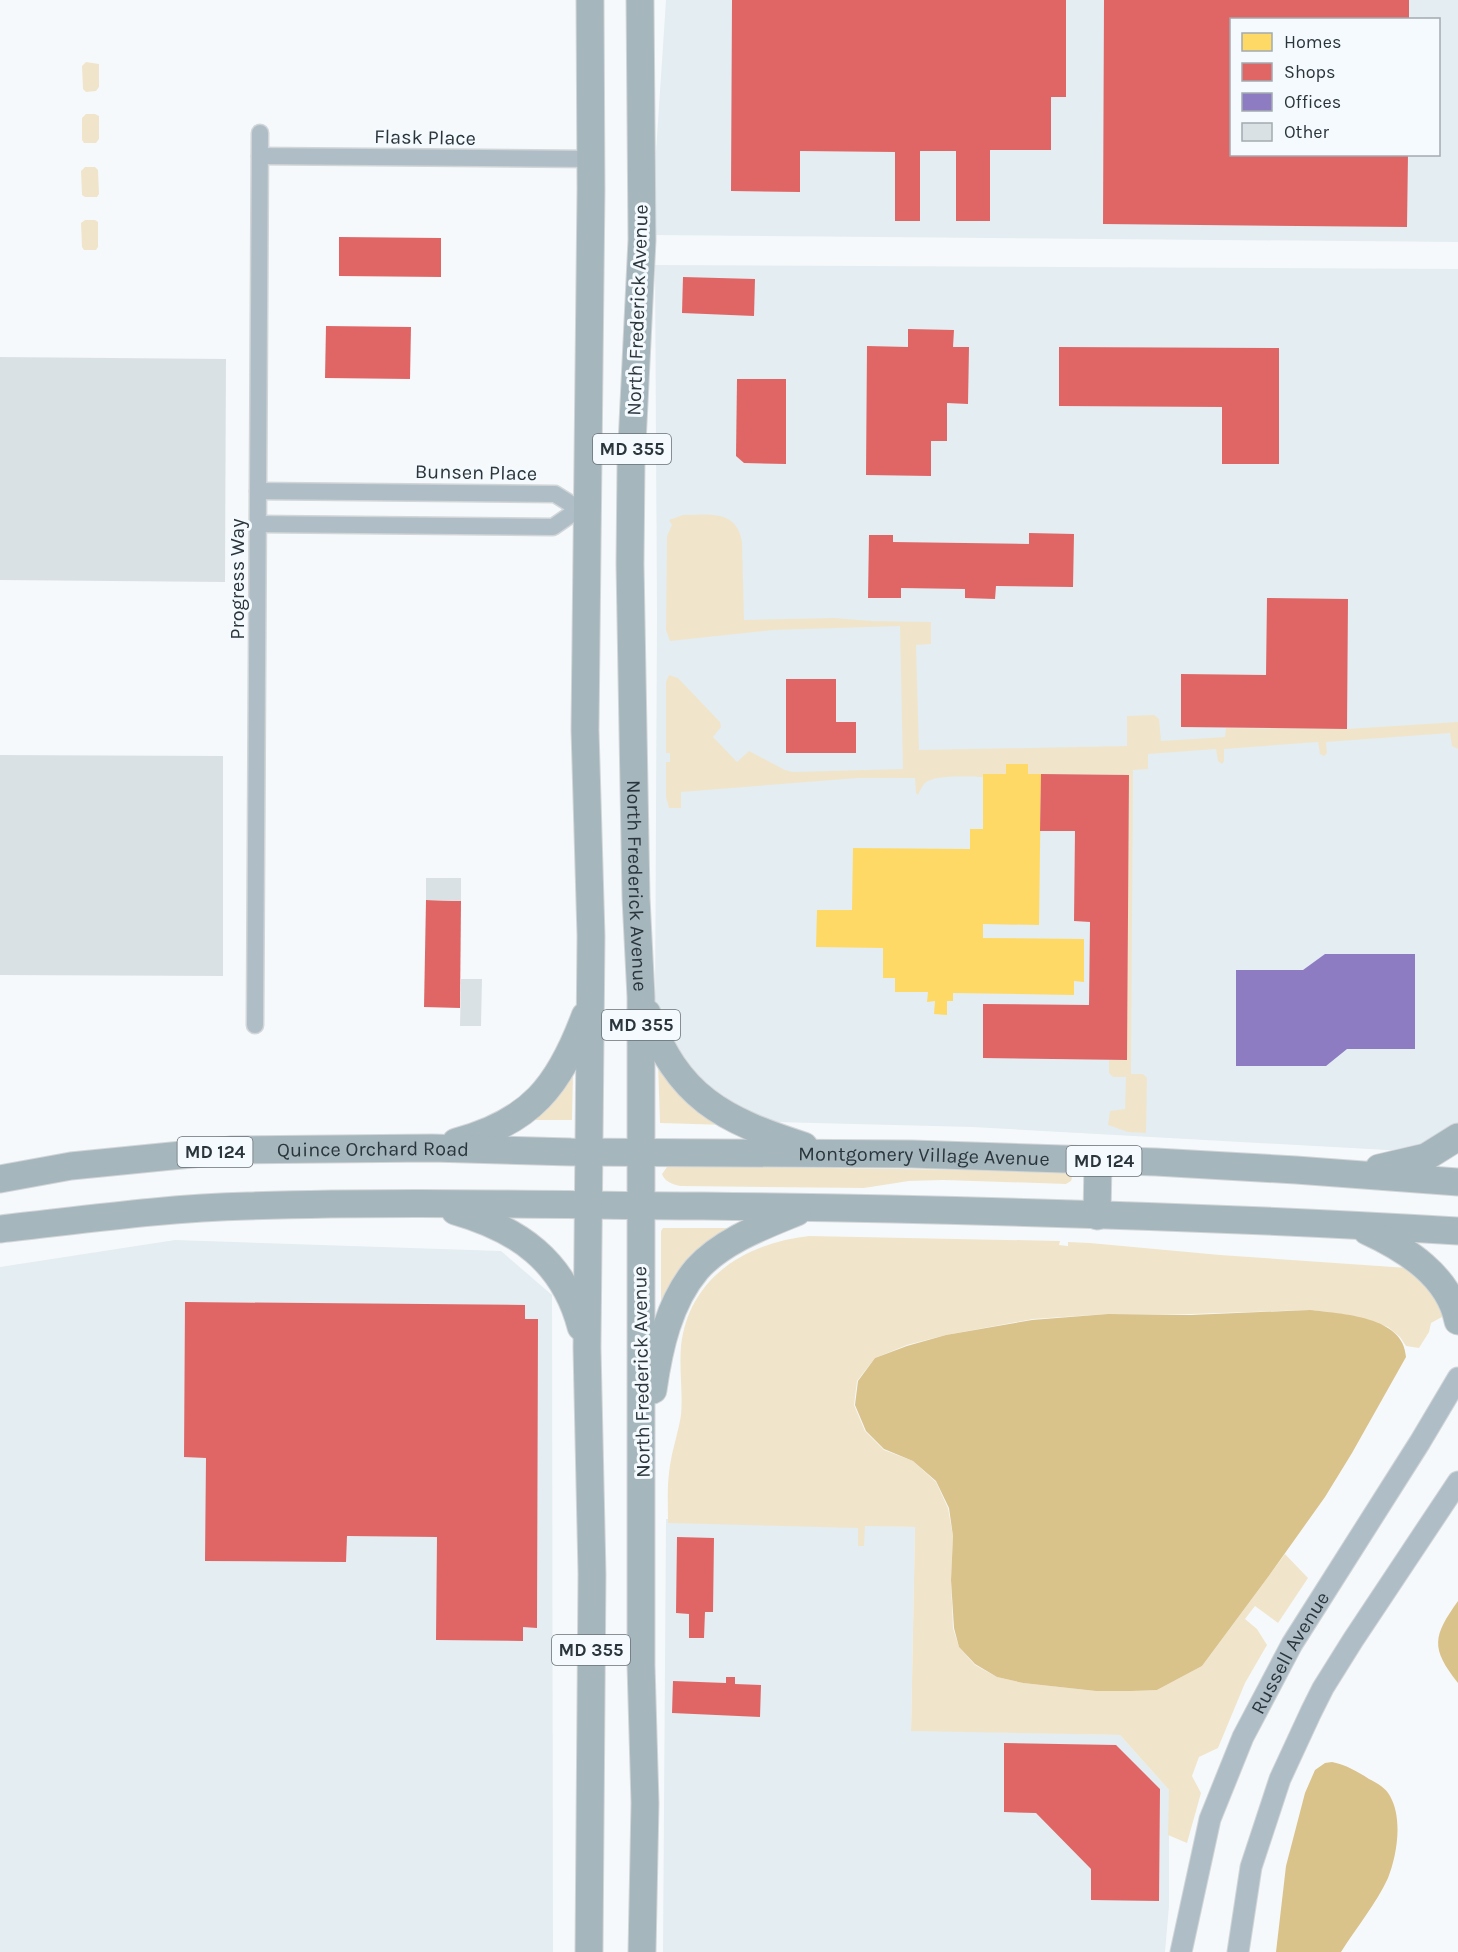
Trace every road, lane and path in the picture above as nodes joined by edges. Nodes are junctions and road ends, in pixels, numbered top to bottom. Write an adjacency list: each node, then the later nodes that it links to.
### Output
1 (590, 0): 5 (main road, MD 355)
2 (640, 0): 8 (main road, North Frederick Avenue / MD 355)
3 (260, 133): 4 (street, Progress Way)
4 (260, 156): 5 (street, Flask Place); 6 (street, Progress Way)
5 (590, 159): 9 (main road, MD 355)
6 (258, 491): 7 (street, Progress Way); 7 (street, Bunsen Place)
7 (258, 524): 10 (street, Progress Way)
8 (641, 997): 14 (main road, North Frederick Avenue / MD 355); 15 (main road)
9 (589, 1004): 12 (main road); 13 (main road, MD 355)
10 (255, 1025)
11 (1458, 1137): 17 (main road)
12 (432, 1148): 13 (main road, Quince Orchard Road / MD 124); 18 (main road, Quince Orchard Road / MD 124)
13 (588, 1152): 14 (main road, Quince Orchard Road / MD 124); 21 (main road, MD 355)
14 (640, 1152): 15 (main road, Montgomery Village Avenue / MD 124); 22 (main road, North Frederick Avenue / MD 355)
15 (825, 1153): 16 (main road, Montgomery Village Avenue / MD 124)
16 (1098, 1161): 17 (main road, Montgomery Village Avenue / MD 124); 24 (main road)
17 (1341, 1173): 19 (main road, Montgomery Village Avenue / MD 124)
18 (0, 1179)
19 (1458, 1182)
20 (431, 1204): 21 (main road); 26 (main road); 29 (main road)
21 (588, 1204): 22 (main road); 29 (main road, MD 355)
22 (640, 1205): 23 (main road); 32 (main road, North Frederick Avenue / MD 355)
23 (808, 1207): 24 (main road); 32 (main road)
24 (1097, 1216): 25 (main road)
25 (1355, 1225): 27 (main road); 28 (main road)
26 (0, 1229)
27 (1458, 1231)
28 (1458, 1322)
29 (587, 1348): 33 (main road, MD 355)
30 (1458, 1378): 35 (street, Russell Avenue)
31 (1458, 1482): 36 (street)
32 (642, 1496): 34 (main road, North Frederick Avenue / MD 355)
33 (589, 1952)
34 (642, 1952)
35 (1181, 1952)
36 (1238, 1952)

